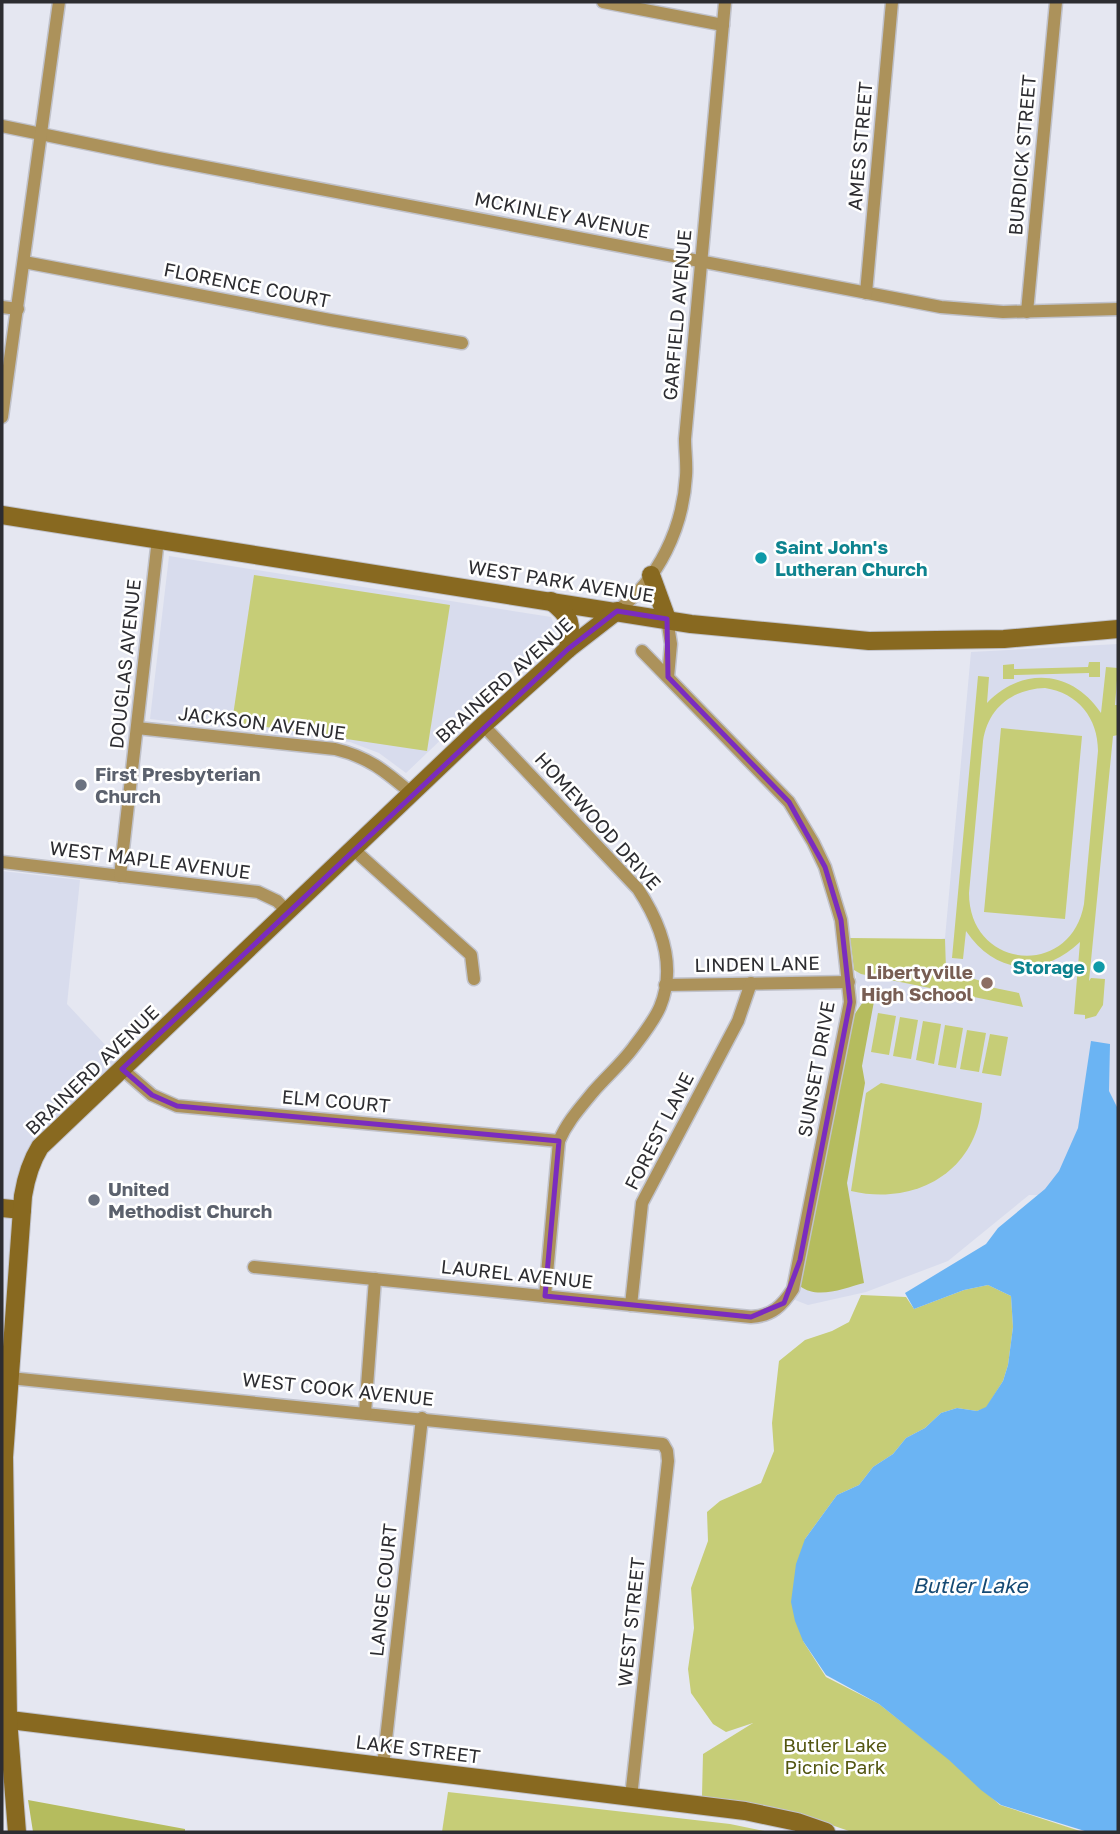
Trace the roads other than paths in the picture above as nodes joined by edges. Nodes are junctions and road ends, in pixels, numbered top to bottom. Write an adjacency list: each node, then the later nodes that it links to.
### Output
1 (59, 2): 8 (street)
2 (603, 2): 6 (street)
3 (725, 2): 6 (street, GARFIELD AVENUE)
4 (892, 2): 11 (street, AMES STREET)
5 (1056, 2): 15 (street, BURDICK STREET)
6 (723, 24): 9 (street, GARFIELD AVENUE)
7 (2, 126): 8 (street, MCKINLEY AVENUE)
8 (41, 134): 9 (street, MCKINLEY AVENUE); 10 (street)
9 (701, 261): 11 (street, MCKINLEY AVENUE); 20 (street, GARFIELD AVENUE)
10 (24, 262): 13 (street); 16 (street, FLORENCE COURT)
11 (866, 293): 15 (street, MCKINLEY AVENUE)
12 (2, 307): 13 (street)
13 (18, 309): 17 (street)
14 (1118, 309): 15 (street, MCKINLEY AVENUE)
15 (1027, 312)
16 (462, 342)
17 (2, 417)
18 (2, 515): 19 (street, WEST PARK AVENUE)
19 (158, 540): 21 (street, WEST PARK AVENUE); 31 (street, DOUGLAS AVENUE)
20 (651, 575): 22 (street, GARFIELD AVENUE); 23 (street)
21 (551, 601): 22 (street, WEST PARK AVENUE); 27 (street)
22 (617, 611): 23 (street, WEST PARK AVENUE); 27 (street, BRAINERD AVENUE)
23 (667, 619): 24 (street, WEST PARK AVENUE); 26 (street)
24 (691, 624): 25 (street, WEST PARK AVENUE); 26 (street)
25 (1118, 629)
26 (671, 644): 29 (street)
27 (568, 649): 30 (street, BRAINERD AVENUE)
28 (642, 650): 29 (street, SUNSET DRIVE)
29 (668, 677): 38 (street, SUNSET DRIVE)
30 (483, 725): 32 (street, BRAINERD AVENUE); 40 (street, HOMEWOOD DRIVE)
31 (137, 728): 32 (street, JACKSON AVENUE); 35 (street, DOUGLAS AVENUE)
32 (411, 793): 33 (street, BRAINERD AVENUE)
33 (353, 849): 36 (street, BRAINERD AVENUE); 37 (street)
34 (2, 862): 35 (street, WEST MAPLE AVENUE)
35 (120, 876): 36 (street, WEST MAPLE AVENUE)
36 (287, 911): 41 (street, BRAINERD AVENUE)
37 (474, 979)
38 (849, 982): 39 (street, LINDEN LANE); 49 (street, SUNSET DRIVE)
39 (751, 983): 40 (street, LINDEN LANE); 48 (street, FOREST LANE)
40 (665, 985): 42 (street, HOMEWOOD DRIVE)
41 (122, 1069): 42 (street, ELM COURT); 44 (street, BRAINERD AVENUE)
42 (559, 1141): 47 (street, HOMEWOOD DRIVE)
43 (2, 1208): 44 (street)
44 (22, 1210): 50 (street, BRAINERD AVENUE)
45 (254, 1267): 46 (street, LAUREL AVENUE)
46 (375, 1279): 47 (street, LAUREL AVENUE); 51 (street)
47 (545, 1296): 48 (street, LAUREL AVENUE)
48 (631, 1304): 49 (street, LAUREL AVENUE)
49 (775, 1310)
50 (6, 1378): 51 (street, WEST COOK AVENUE); 54 (street, BRAINERD AVENUE)
51 (365, 1413): 52 (street, WEST COOK AVENUE)
52 (422, 1418): 53 (street, WEST COOK AVENUE); 55 (street, LANGE COURT)
53 (667, 1451): 56 (street, WEST STREET)
54 (5, 1719): 55 (street, LAKE STREET); 57 (street, BRAINERD AVENUE)
55 (383, 1766): 56 (street, LAKE STREET)
56 (631, 1797): 58 (street, LAKE STREET)
57 (18, 1832)
58 (826, 1832)

